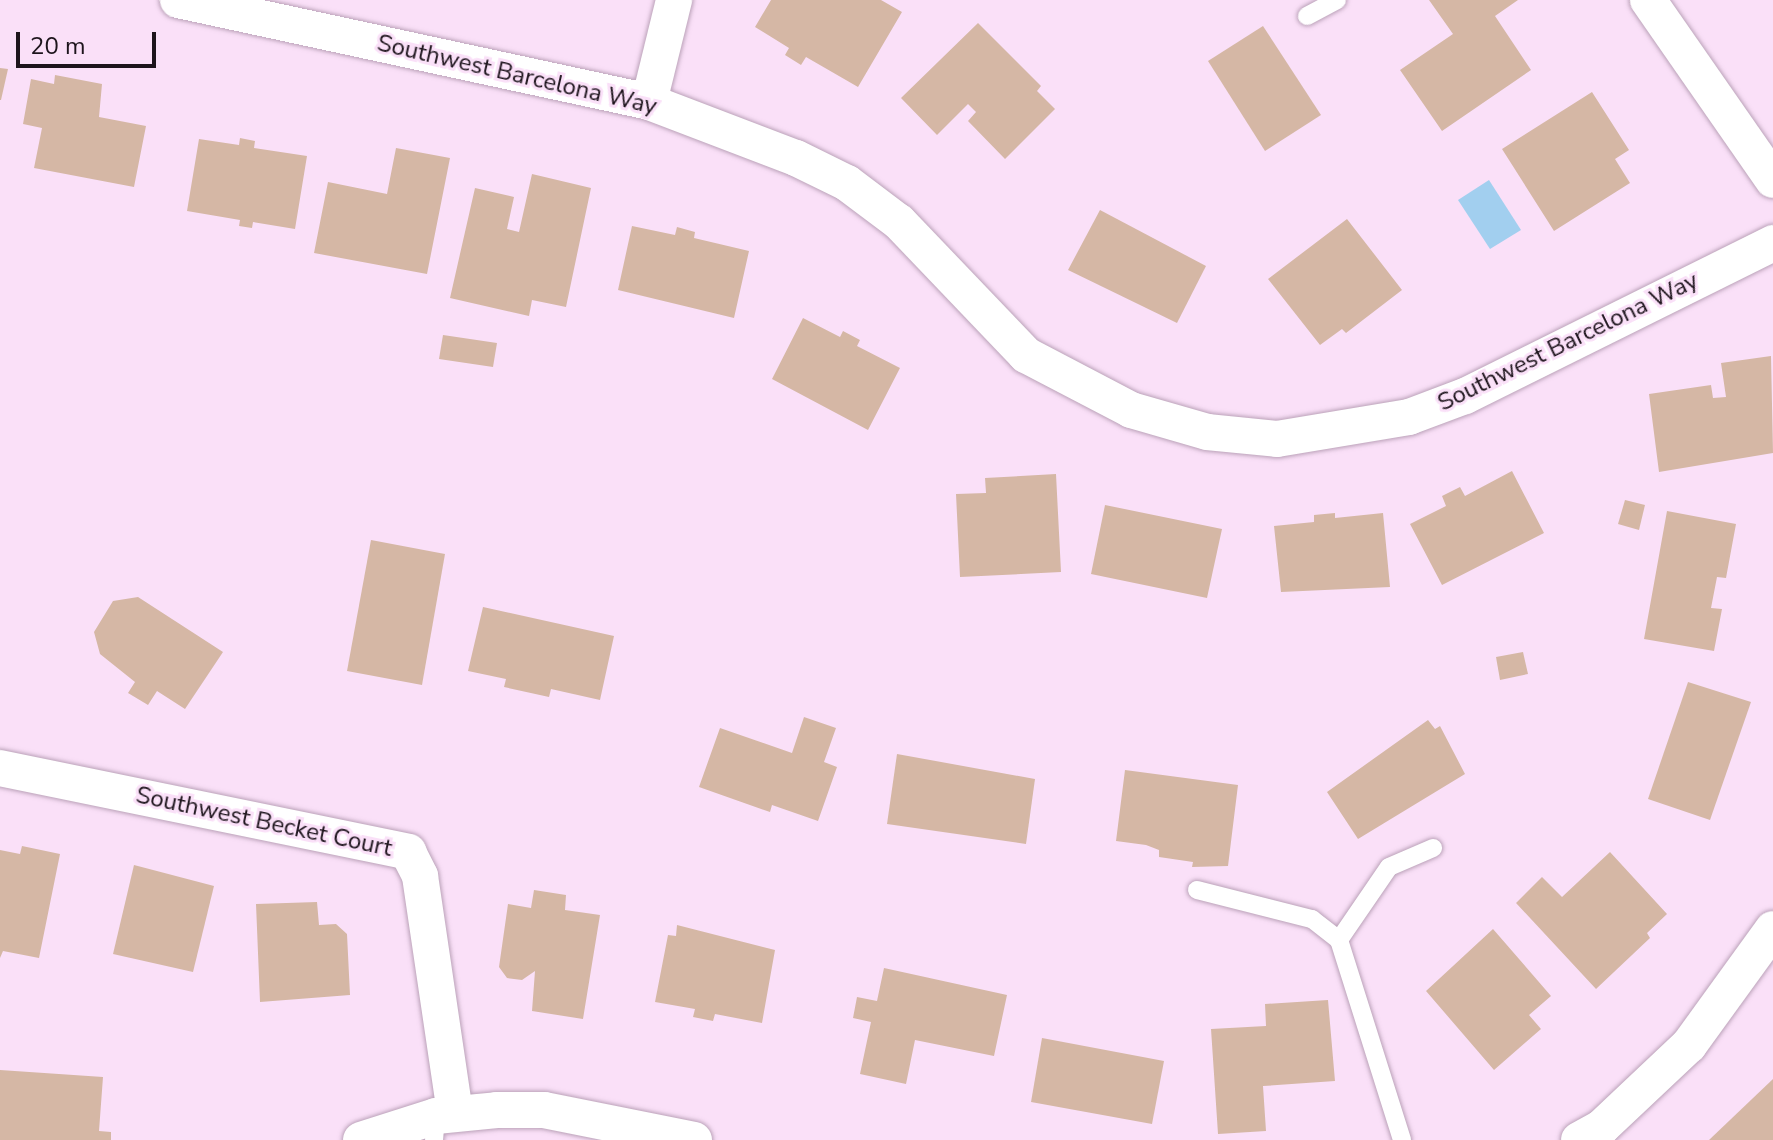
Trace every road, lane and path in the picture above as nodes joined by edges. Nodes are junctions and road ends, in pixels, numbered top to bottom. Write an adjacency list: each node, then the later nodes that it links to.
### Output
1 (178, 0): 6 (street, Southwest Barcelona Way)
2 (674, 0): 6 (street)
3 (1337, 0): 5 (lane)
4 (1648, 0): 7 (street)
5 (1307, 16)
6 (649, 102): 8 (street, Southwest Barcelona Way)
7 (1773, 180)
8 (1773, 243)
9 (0, 768): 14 (street, Southwest Becket Court)
10 (1433, 848): 13 (lane)
11 (1197, 890): 13 (lane)
12 (1773, 929): 15 (street)
13 (1339, 940): 18 (lane)
14 (442, 1123): 16 (street); 17 (street)
15 (1598, 1136)
16 (361, 1140)
17 (694, 1140)
18 (1402, 1140)

